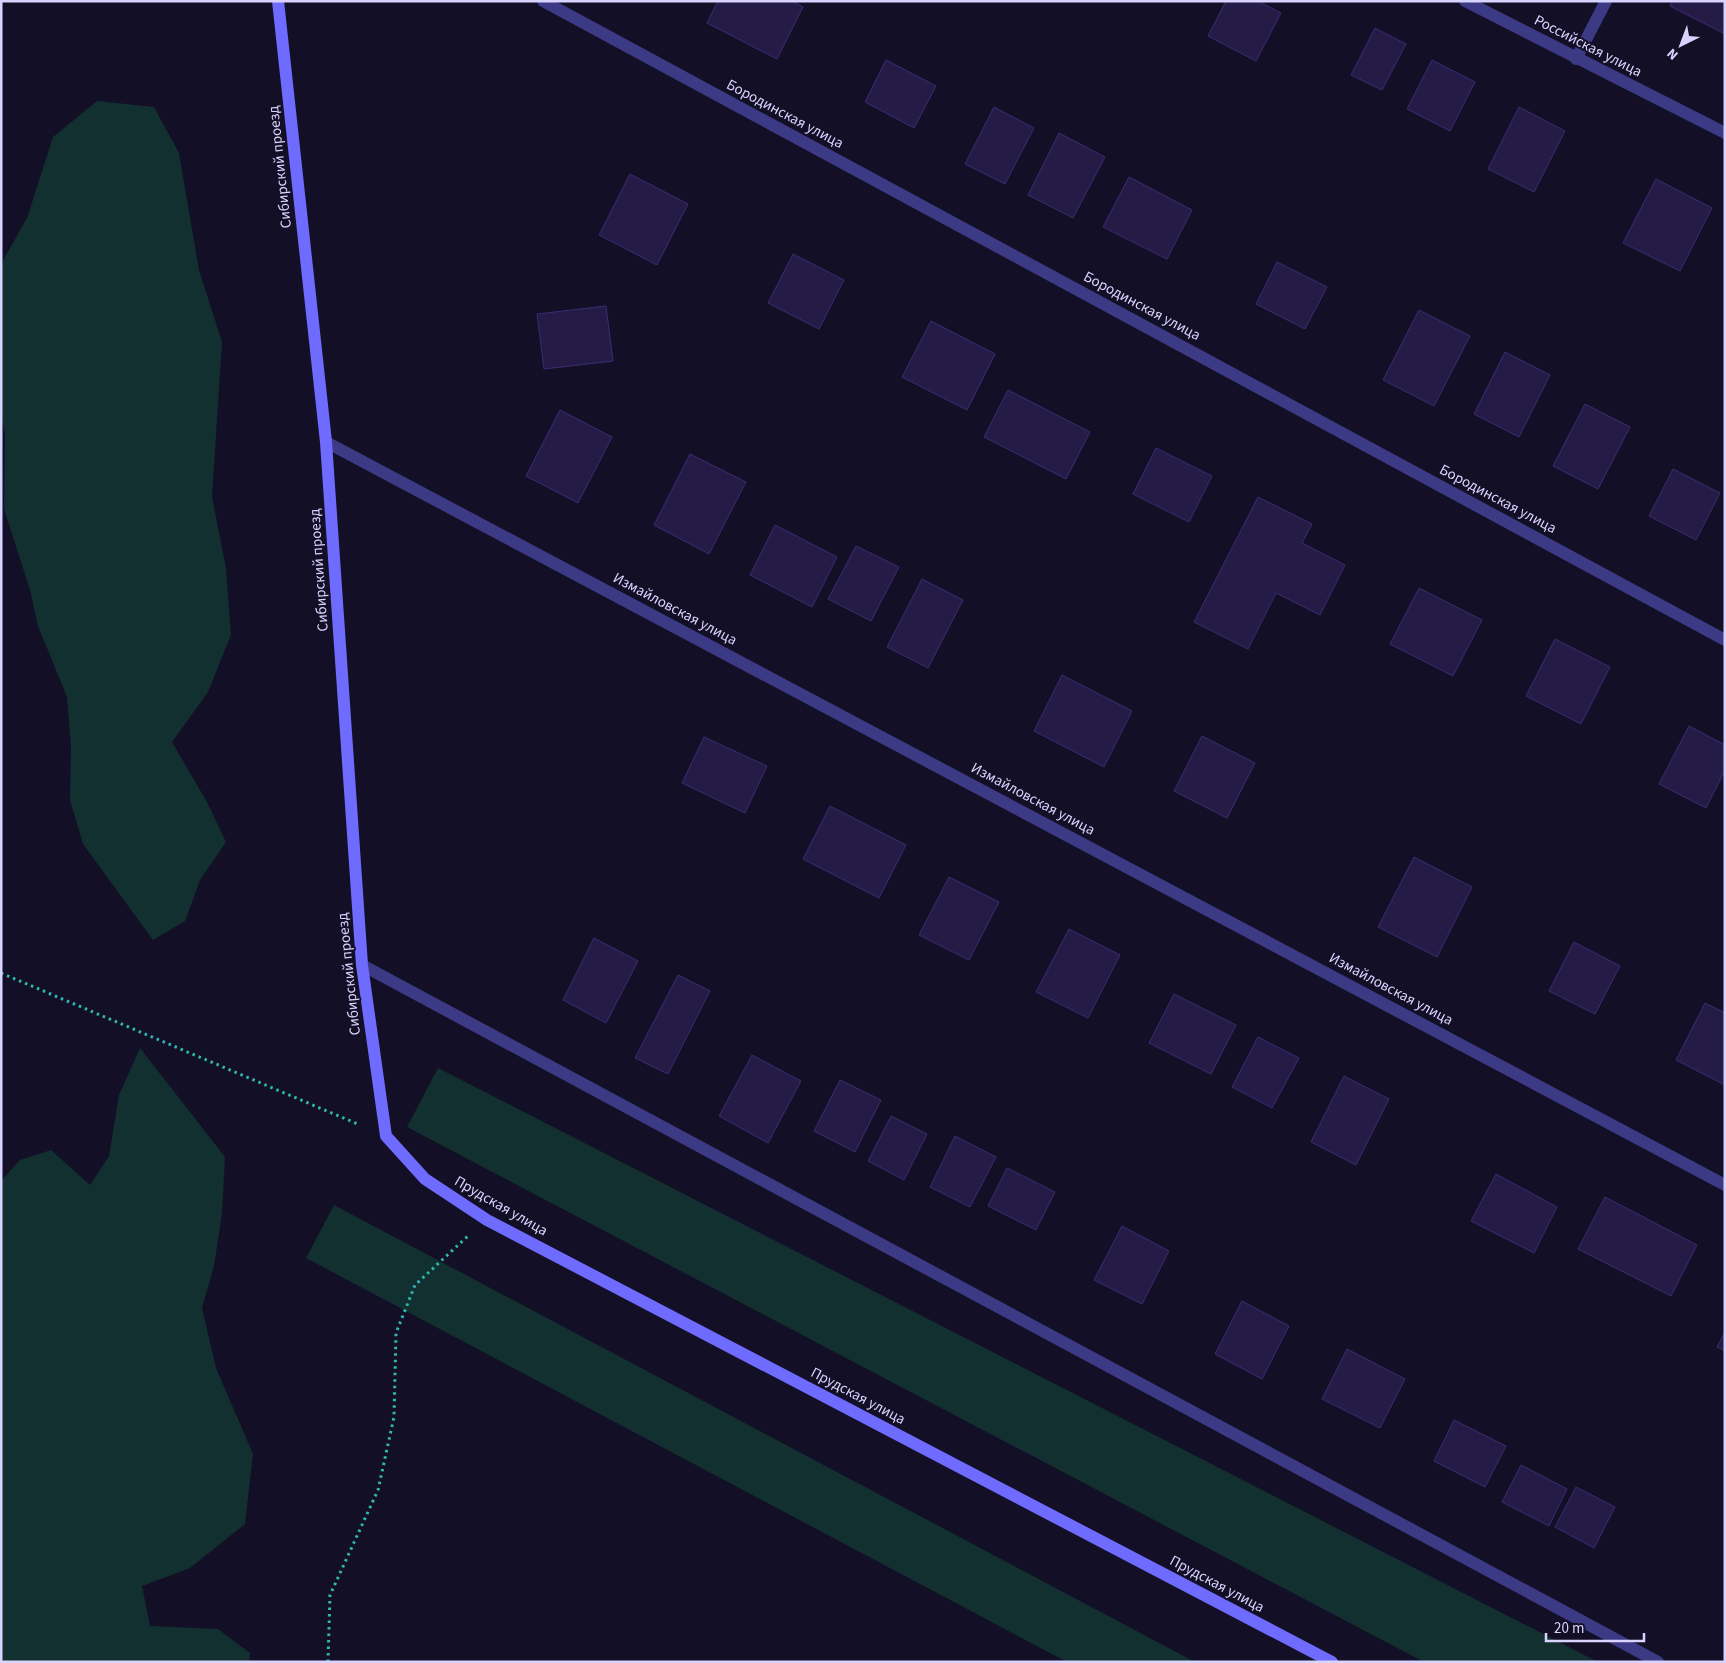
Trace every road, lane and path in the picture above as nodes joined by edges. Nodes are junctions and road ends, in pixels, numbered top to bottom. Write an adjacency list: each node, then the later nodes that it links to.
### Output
1 (278, 1): 7 (street, Сибирский проезд)
2 (543, 1): 8 (street, Бородинская улица)
3 (1465, 1): 5 (street, Российская улица)
4 (1606, 1): 5 (street)
5 (1576, 59): 6 (street, Российская улица)
6 (1725, 133)
7 (326, 442): 9 (street, Сибирский проезд); 12 (street, Измайловская улица)
8 (1725, 640)
9 (362, 965): 11 (street, Сибирский проезд); 16 (street)
10 (1, 973): 11 (path)
11 (386, 1136): 13 (street, Прудская улица)
12 (1725, 1185)
13 (486, 1220): 14 (path); 15 (street, Прудская улица)
14 (328, 1662)
15 (1332, 1662)
16 (1658, 1662)

